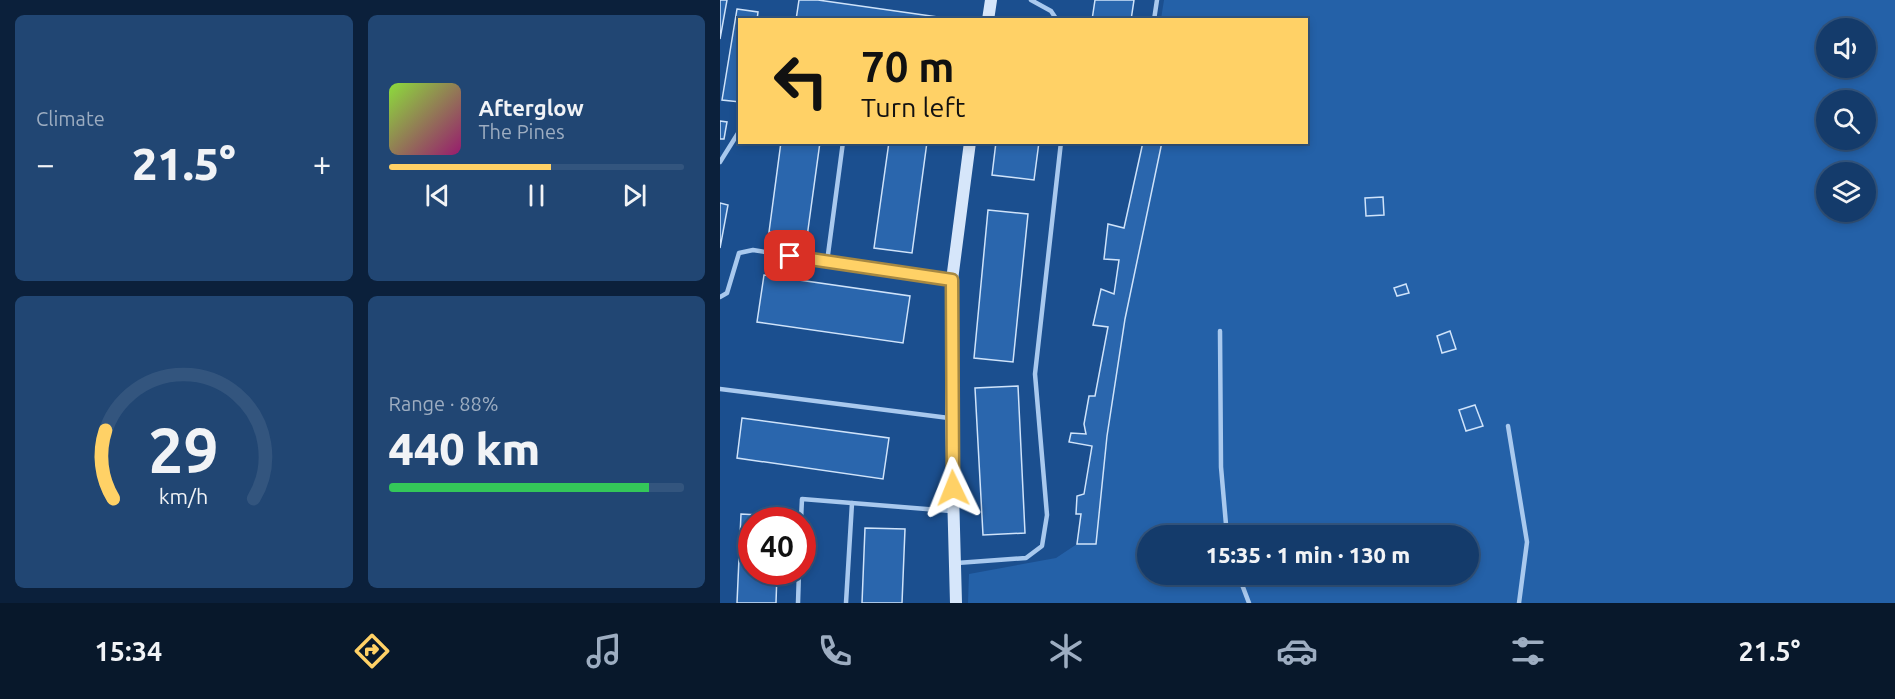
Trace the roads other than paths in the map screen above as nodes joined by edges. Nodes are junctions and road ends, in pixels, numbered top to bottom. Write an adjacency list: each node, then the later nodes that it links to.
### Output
1 (991, 0): 4 (street)
2 (1031, 0): 5 (lane)
3 (1156, 0): 6 (lane)
4 (988, 18)
5 (1056, 18)
6 (1154, 18)
7 (738, 133): 11 (lane)
8 (843, 144): 12 (lane)
9 (970, 144): 13 (street)
10 (1061, 144): 23 (lane)
11 (720, 162)
12 (827, 262): 13 (lane); 14 (lane)
13 (952, 280): 17 (street)
14 (720, 297)
15 (1220, 331): 22 (lane)
16 (720, 389): 17 (lane)
17 (951, 418): 21 (street)
18 (1508, 426): 30 (lane)
19 (852, 503): 20 (lane); 21 (lane); 27 (lane)
20 (802, 507)
21 (954, 512): 23 (street)
22 (1226, 525)
23 (955, 562): 28 (street)
24 (799, 585): 26 (lane)
25 (1242, 585): 29 (lane)
26 (798, 603)
27 (846, 603)
28 (956, 603)
29 (1249, 603)
30 (1519, 603)

